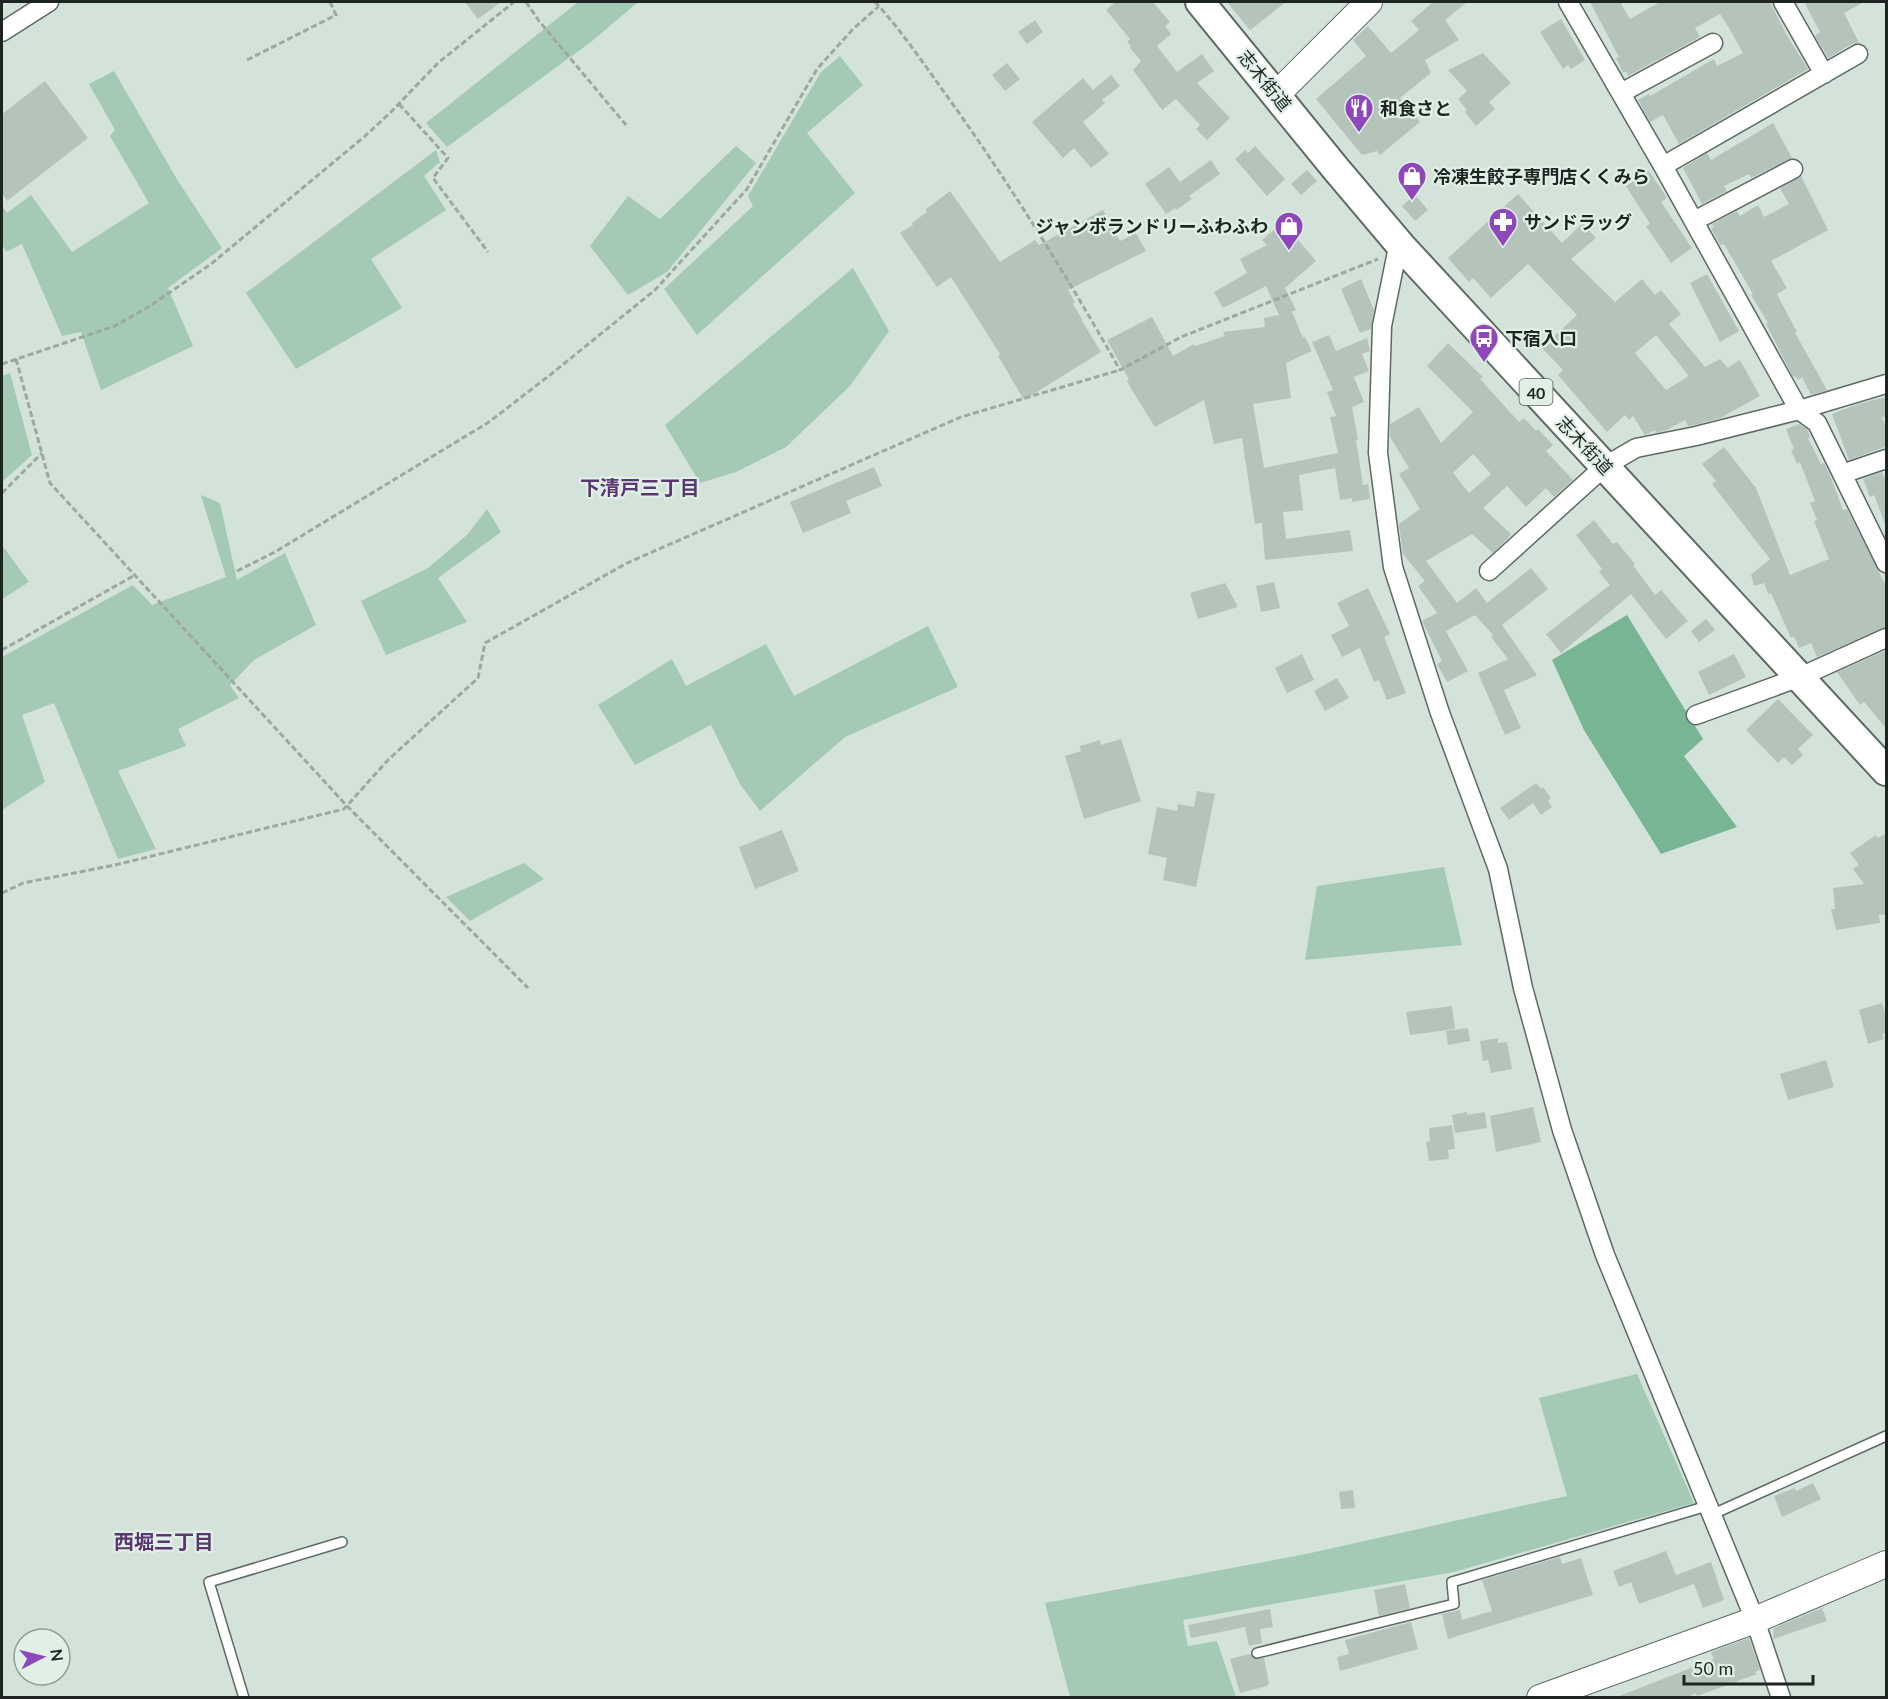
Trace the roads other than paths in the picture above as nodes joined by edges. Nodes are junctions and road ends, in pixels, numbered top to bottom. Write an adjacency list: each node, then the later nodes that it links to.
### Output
1 (49, 2): 6 (street)
2 (1200, 2): 11 (main road, 志木街道 / 40)
3 (1369, 2): 11 (street)
4 (1568, 2): 10 (street)
5 (1784, 2): 9 (street)
6 (2, 32)
7 (1713, 43): 10 (street)
8 (1858, 54): 9 (street)
9 (1824, 74): 12 (street)
10 (1621, 93): 12 (street)
11 (1277, 94): 15 (main road, 志木街道 / 40)
12 (1663, 166): 14 (street)
13 (1793, 170): 14 (street)
14 (1694, 221): 17 (street)
15 (1399, 249): 19 (main road, 志木街道 / 40); 28 (street)
16 (1887, 384): 17 (street)
17 (1799, 410): 19 (street); 20 (street)
18 (1887, 459): 20 (street)
19 (1605, 466): 22 (street); 24 (main road, 志木街道 / 40)
20 (1842, 474): 21 (street)
21 (1887, 563)
22 (1489, 571)
23 (1887, 638): 24 (street)
24 (1800, 677): 25 (street); 26 (main road, 志木街道 / 40)
25 (1696, 715)
26 (1887, 771)
27 (1887, 1436): 28 (lane)
28 (1709, 1511): 31 (street); 32 (lane)
29 (342, 1542): 33 (lane)
30 (1887, 1564): 31 (street)
31 (1755, 1620): 34 (street); 35 (street)
32 (1257, 1653)
33 (244, 1698)
34 (1540, 1698)
35 (1781, 1698)

